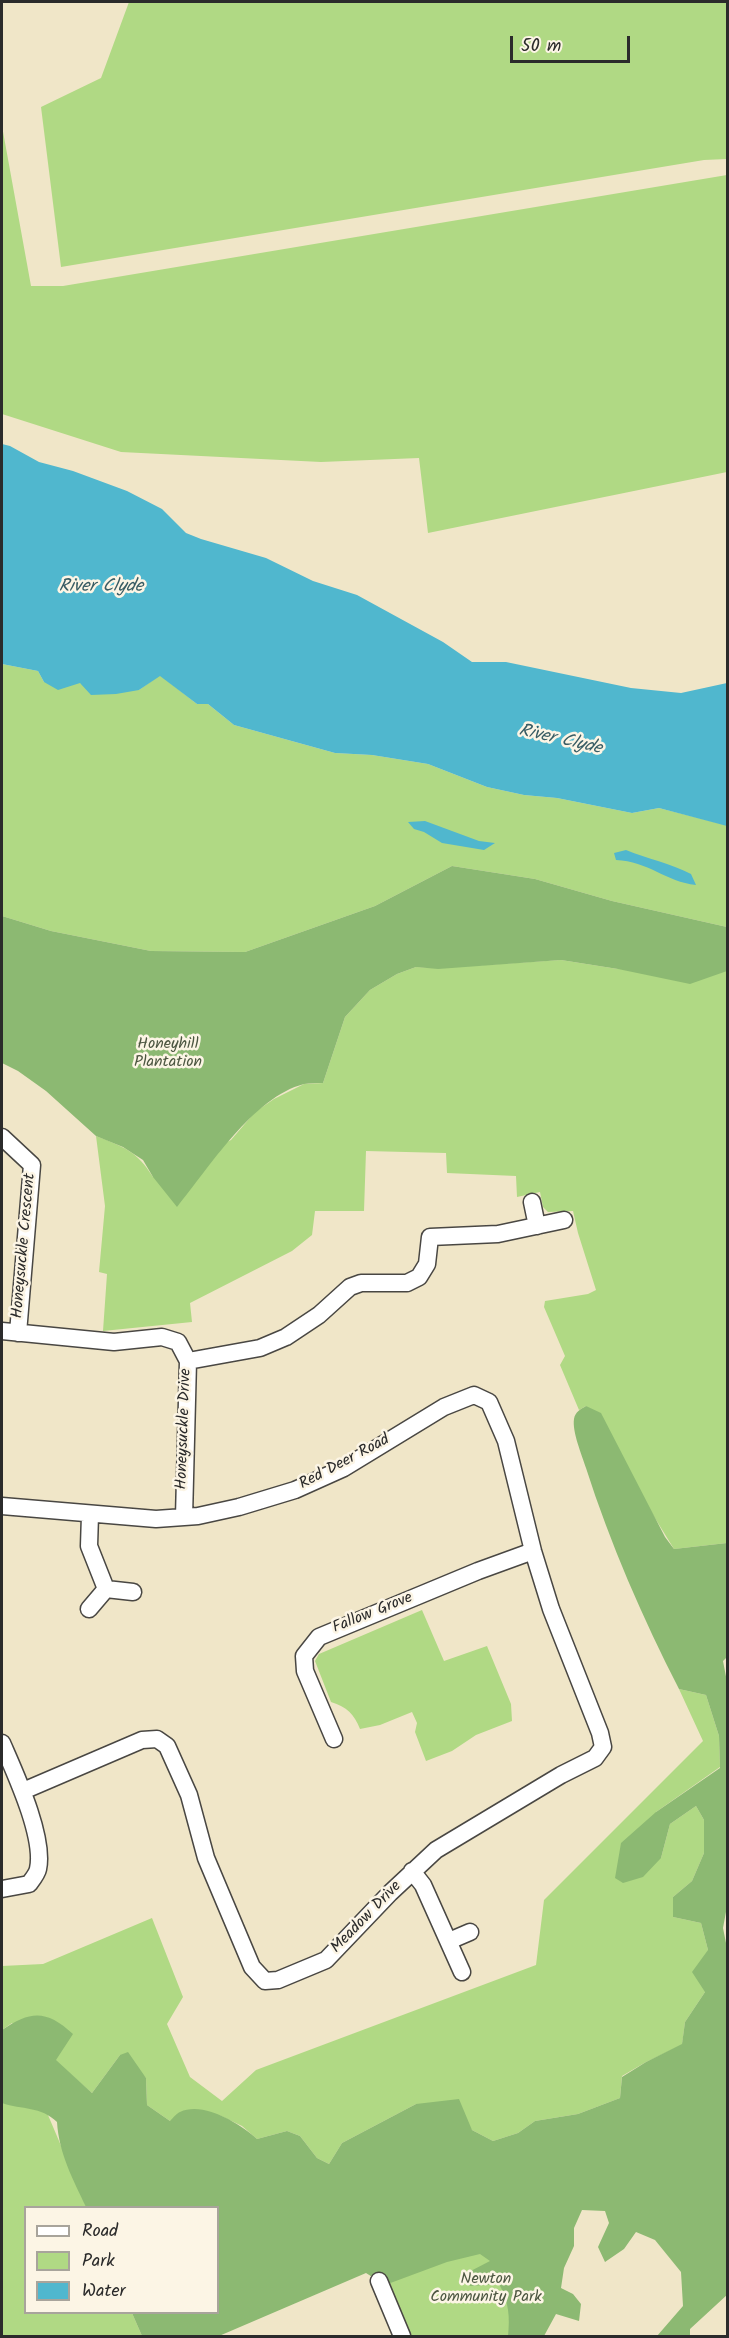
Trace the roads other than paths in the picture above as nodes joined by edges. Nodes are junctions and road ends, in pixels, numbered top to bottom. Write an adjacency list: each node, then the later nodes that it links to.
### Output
1 (2, 1137): 5 (street, Honeysuckle Crescent)
2 (532, 1202): 4 (street)
3 (564, 1220): 4 (street)
4 (537, 1226): 6 (street)
5 (10, 1332): 6 (street, Honeysuckle Drive)
6 (188, 1361): 9 (street, Honeysuckle Drive)
7 (2, 1506): 8 (street, Red Deer Road)
8 (90, 1515): 9 (street, Red Deer Road); 11 (street)
9 (184, 1517): 10 (street, Red Deer Road)
10 (533, 1551): 14 (street, Fallow Grove); 17 (street, Meadow Drive)
11 (106, 1589): 12 (street); 13 (street)
12 (133, 1592)
13 (89, 1609)
14 (334, 1739)
15 (2, 1743): 16 (street)
16 (23, 1791): 17 (street, Meadow Drive); 18 (street)
17 (412, 1871): 20 (street)
18 (2, 1889)
19 (470, 1932): 20 (street)
20 (449, 1941): 21 (street)
21 (462, 1972)
22 (379, 2281): 23 (street)
23 (402, 2337)

